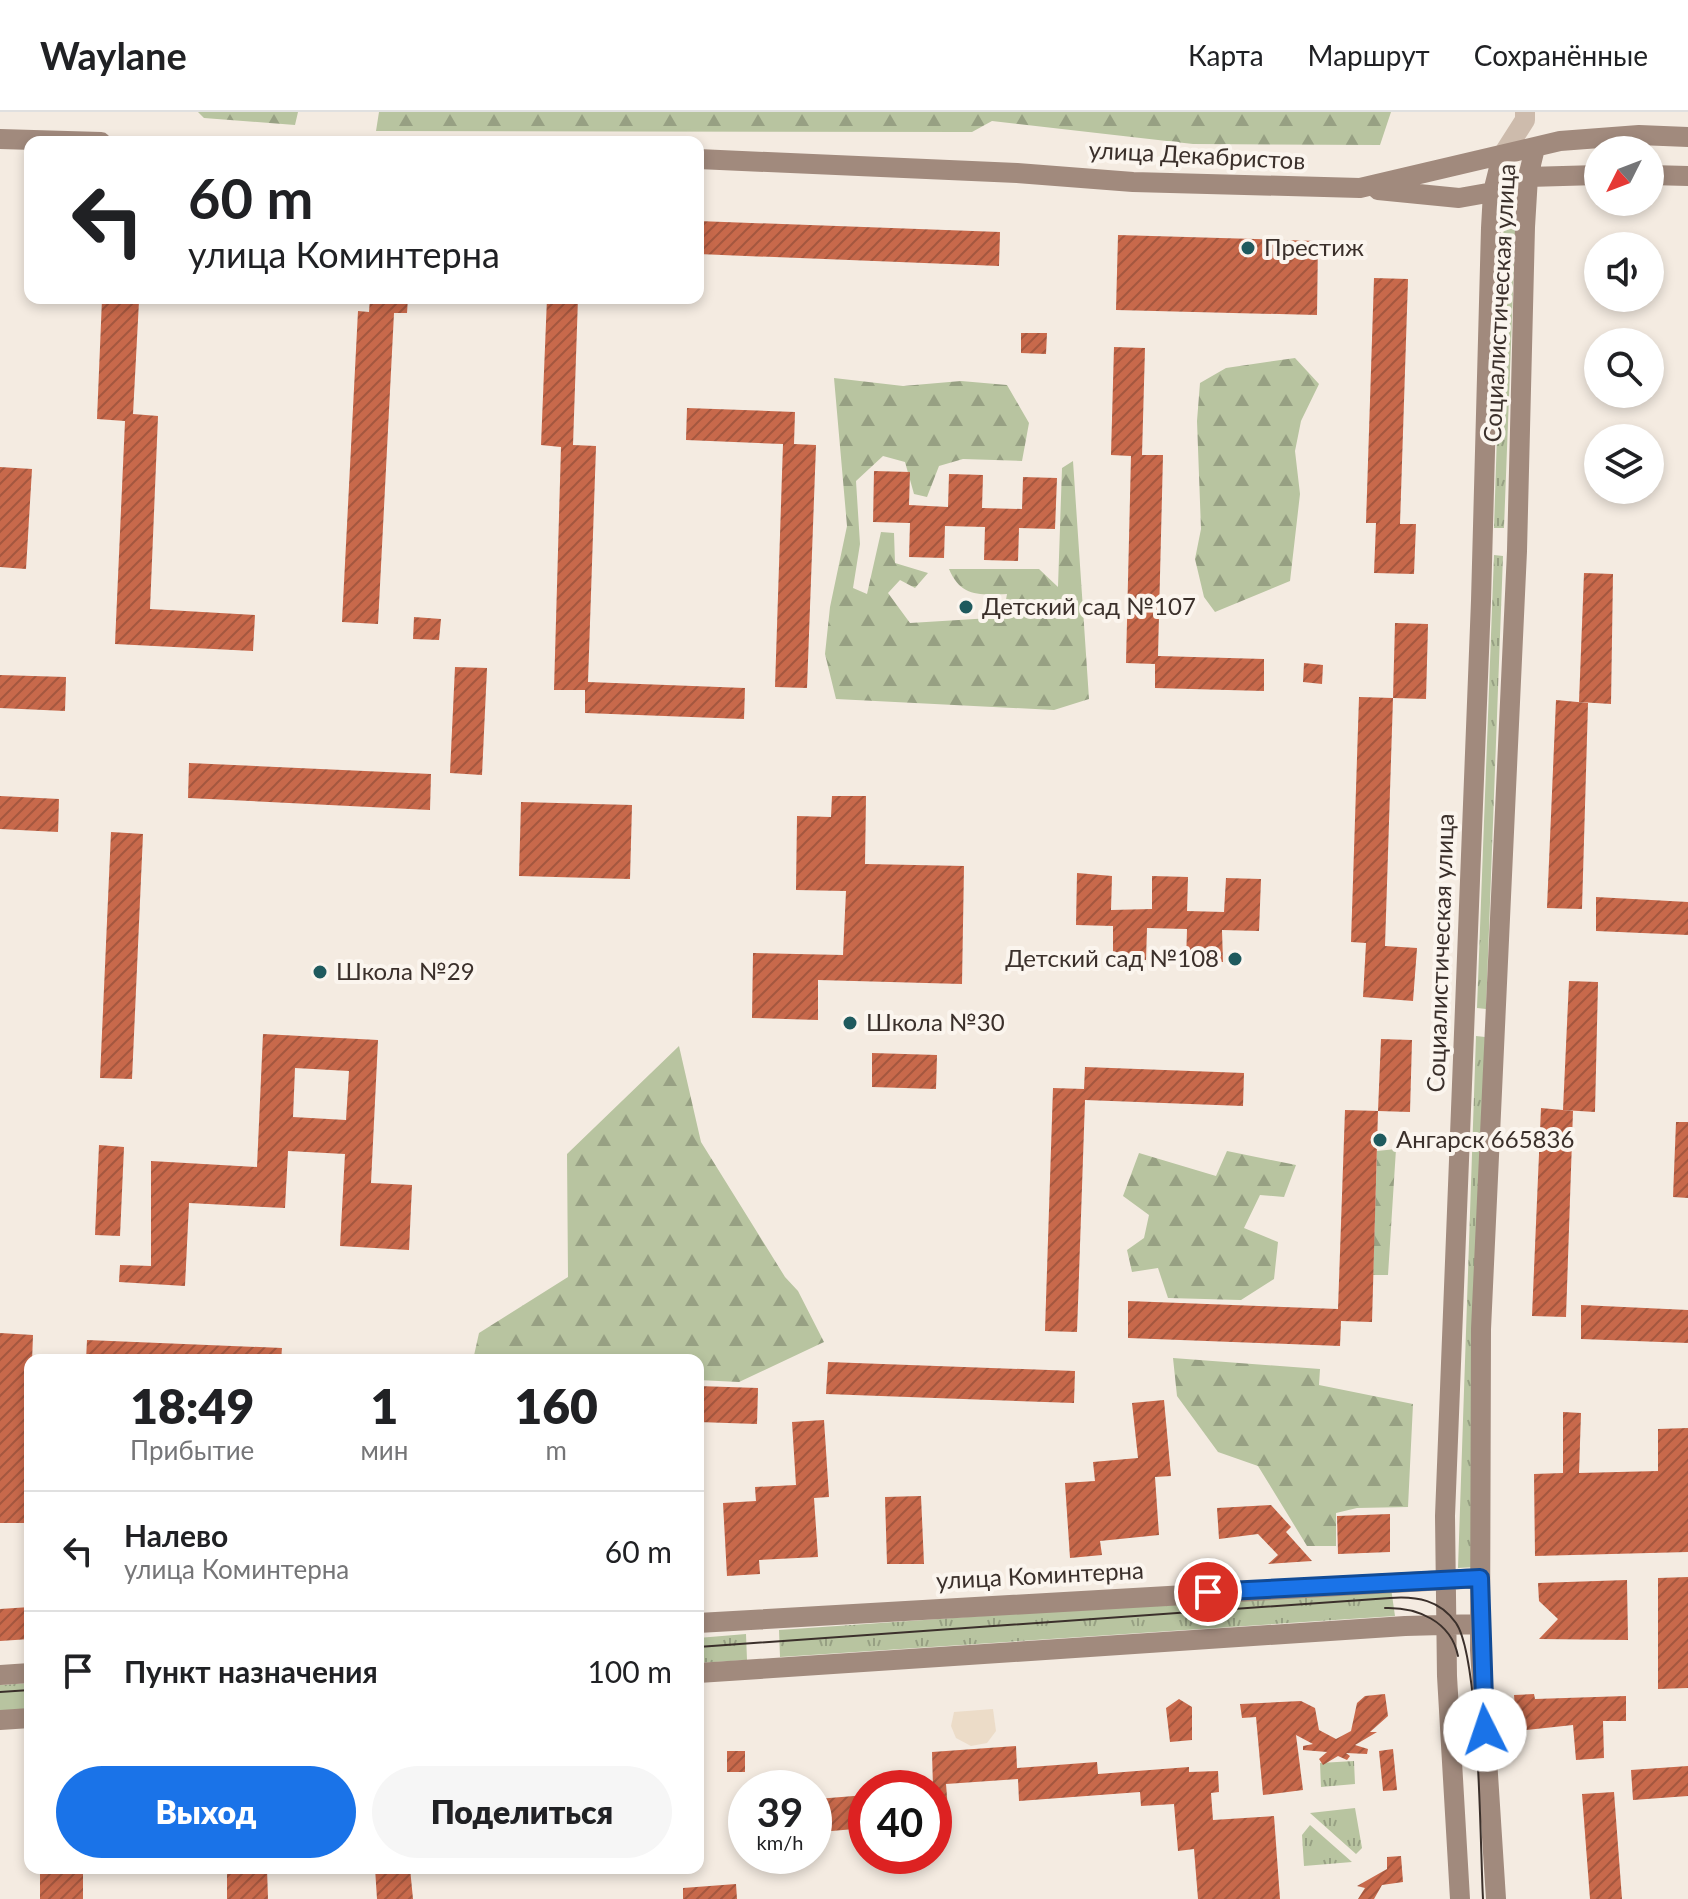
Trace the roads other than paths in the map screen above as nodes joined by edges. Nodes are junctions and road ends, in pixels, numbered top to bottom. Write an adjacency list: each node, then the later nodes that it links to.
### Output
1 (1525, 112): 6 (street, Социалистическая улица)
2 (1688, 137): 5 (street, улица Декабристов)
3 (0, 139): 4 (street)
4 (24, 140)
5 (1535, 148): 6 (street, улица Декабристов); 11 (street, Социалистическая улица)
6 (1502, 156): 12 (street, улица Декабристов); 13 (street, Социалистическая улица)
7 (704, 159): 12 (street, улица Декабристов)
8 (1584, 175): 11 (street)
9 (1664, 175): 10 (street)
10 (1688, 176)
11 (1528, 177): 13 (street); 15 (street, Социалистическая улица)
12 (1360, 188): 13 (street)
13 (1493, 192): 14 (street, Социалистическая улица)
14 (1446, 1578): 15 (street, улица Коминтерна); 16 (street, улица Коминтерна); 17 (street, Социалистическая улица)
15 (1480, 1578): 18 (street, Социалистическая улица)
16 (704, 1623)
17 (1446, 1624): 18 (street); 20 (street); 24 (street, Социалистическая улица)
18 (1480, 1624): 25 (street, Социалистическая улица)
19 (24, 1673): 21 (street)
20 (704, 1673)
21 (0, 1675)
22 (24, 1718): 23 (street)
23 (0, 1720)
24 (1460, 1899)
25 (1496, 1899)

